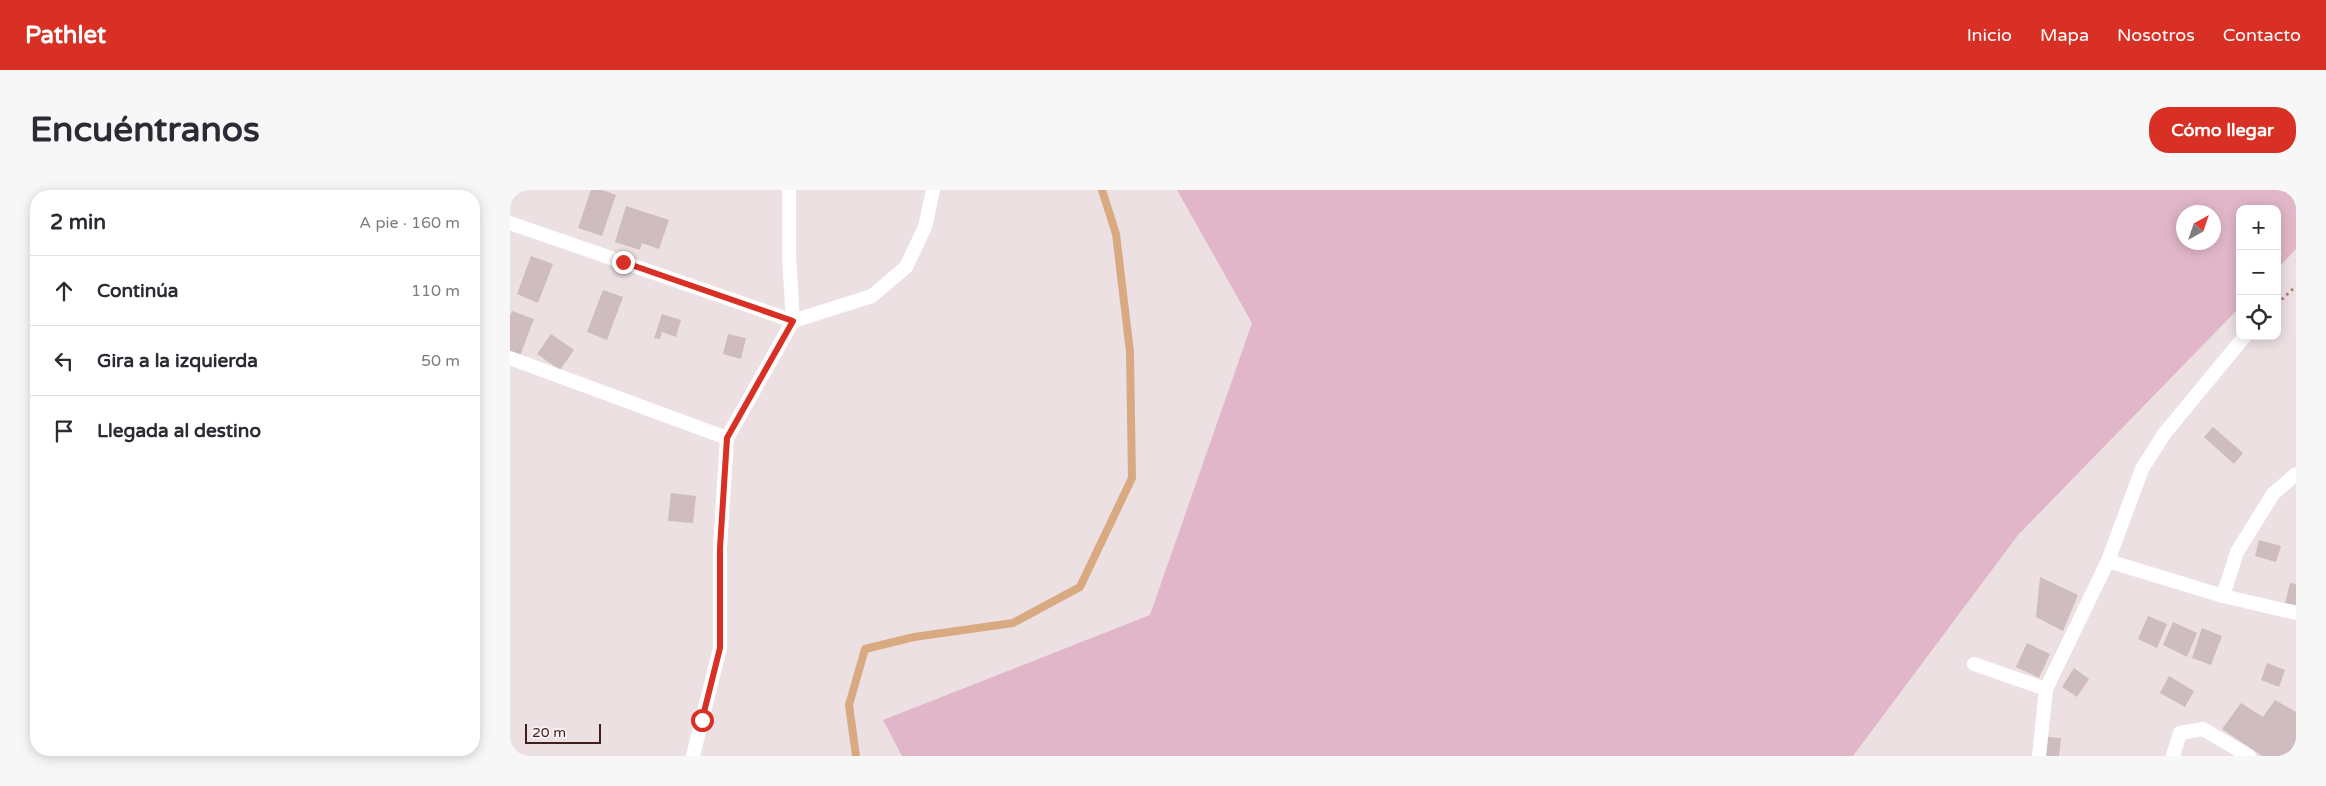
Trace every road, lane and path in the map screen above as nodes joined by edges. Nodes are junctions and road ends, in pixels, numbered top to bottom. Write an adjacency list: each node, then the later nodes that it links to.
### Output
1 (789, 190): 6 (street)
2 (933, 190): 6 (street)
3 (510, 223): 6 (street)
4 (2296, 286): 5 (path)
5 (2281, 300)
6 (793, 321): 9 (street)
7 (2242, 340): 11 (street)
8 (510, 358): 9 (street)
9 (727, 438): 16 (street)
10 (2296, 474): 12 (street)
11 (2108, 561): 12 (street); 15 (street)
12 (2223, 596): 13 (street)
13 (2296, 613)
14 (1974, 664): 15 (street)
15 (2046, 689): 17 (street)
16 (692, 756)
17 (2038, 756)
18 (2173, 756): 19 (street)
19 (2249, 756)

